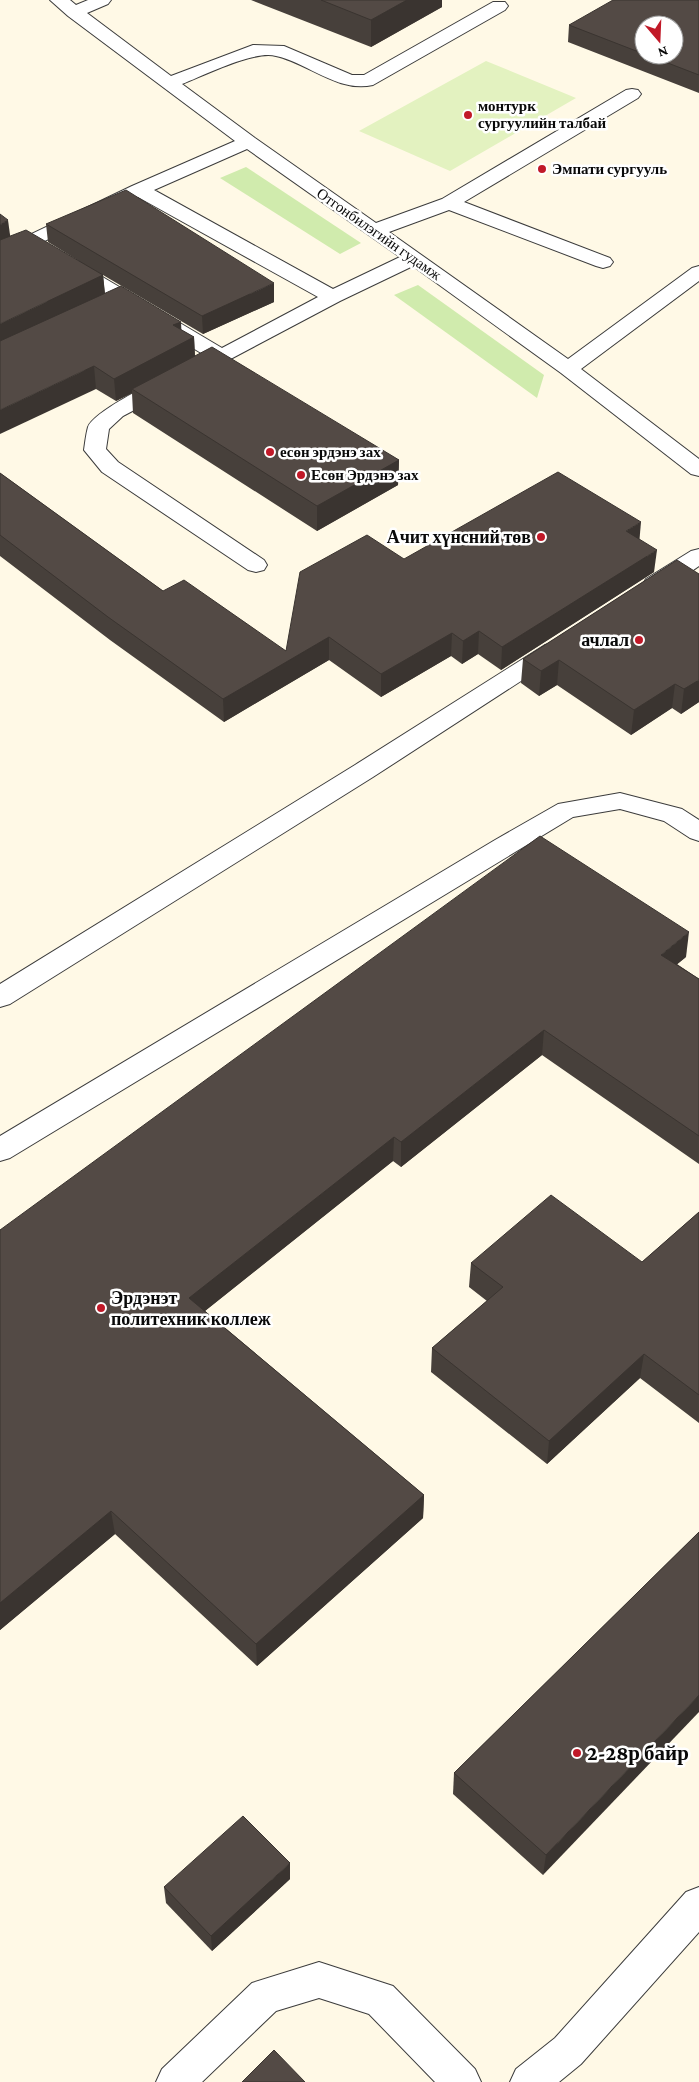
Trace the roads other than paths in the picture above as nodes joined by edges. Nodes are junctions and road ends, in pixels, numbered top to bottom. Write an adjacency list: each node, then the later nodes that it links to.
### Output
1 (102, 0): 2 (street)
2 (66, 6): 4 (street, Отгонбилэгийн гудамж)
3 (499, 6): 4 (street)
4 (168, 83): 6 (street, Отгонбилэгийн гудамж)
5 (632, 94): 8 (street)
6 (248, 142): 7 (street); 9 (street, Отгонбилэгийн гудамж)
7 (139, 190): 10 (street); 15 (street)
8 (449, 203): 9 (street); 13 (street)
9 (375, 230): 12 (street, Отгонбилэгийн гудамж)
10 (45, 250): 11 (street); 16 (street)
11 (0, 256)
12 (414, 258): 15 (street); 17 (street, Отгонбилэгийн гудамж)
13 (603, 262)
14 (699, 272): 17 (street)
15 (332, 297): 16 (street)
16 (221, 356): 20 (street)
17 (568, 369): 18 (street, Отгонбилэгийн гудамж)
18 (699, 469)
19 (699, 556): 21 (street)
20 (256, 566)
21 (632, 599)
22 (573, 636): 24 (street)
23 (699, 832): 25 (street)
24 (0, 996)
25 (0, 1150)
26 (699, 1905): 29 (street)
27 (175, 2082): 28 (street)
28 (462, 2082)
29 (528, 2082)

